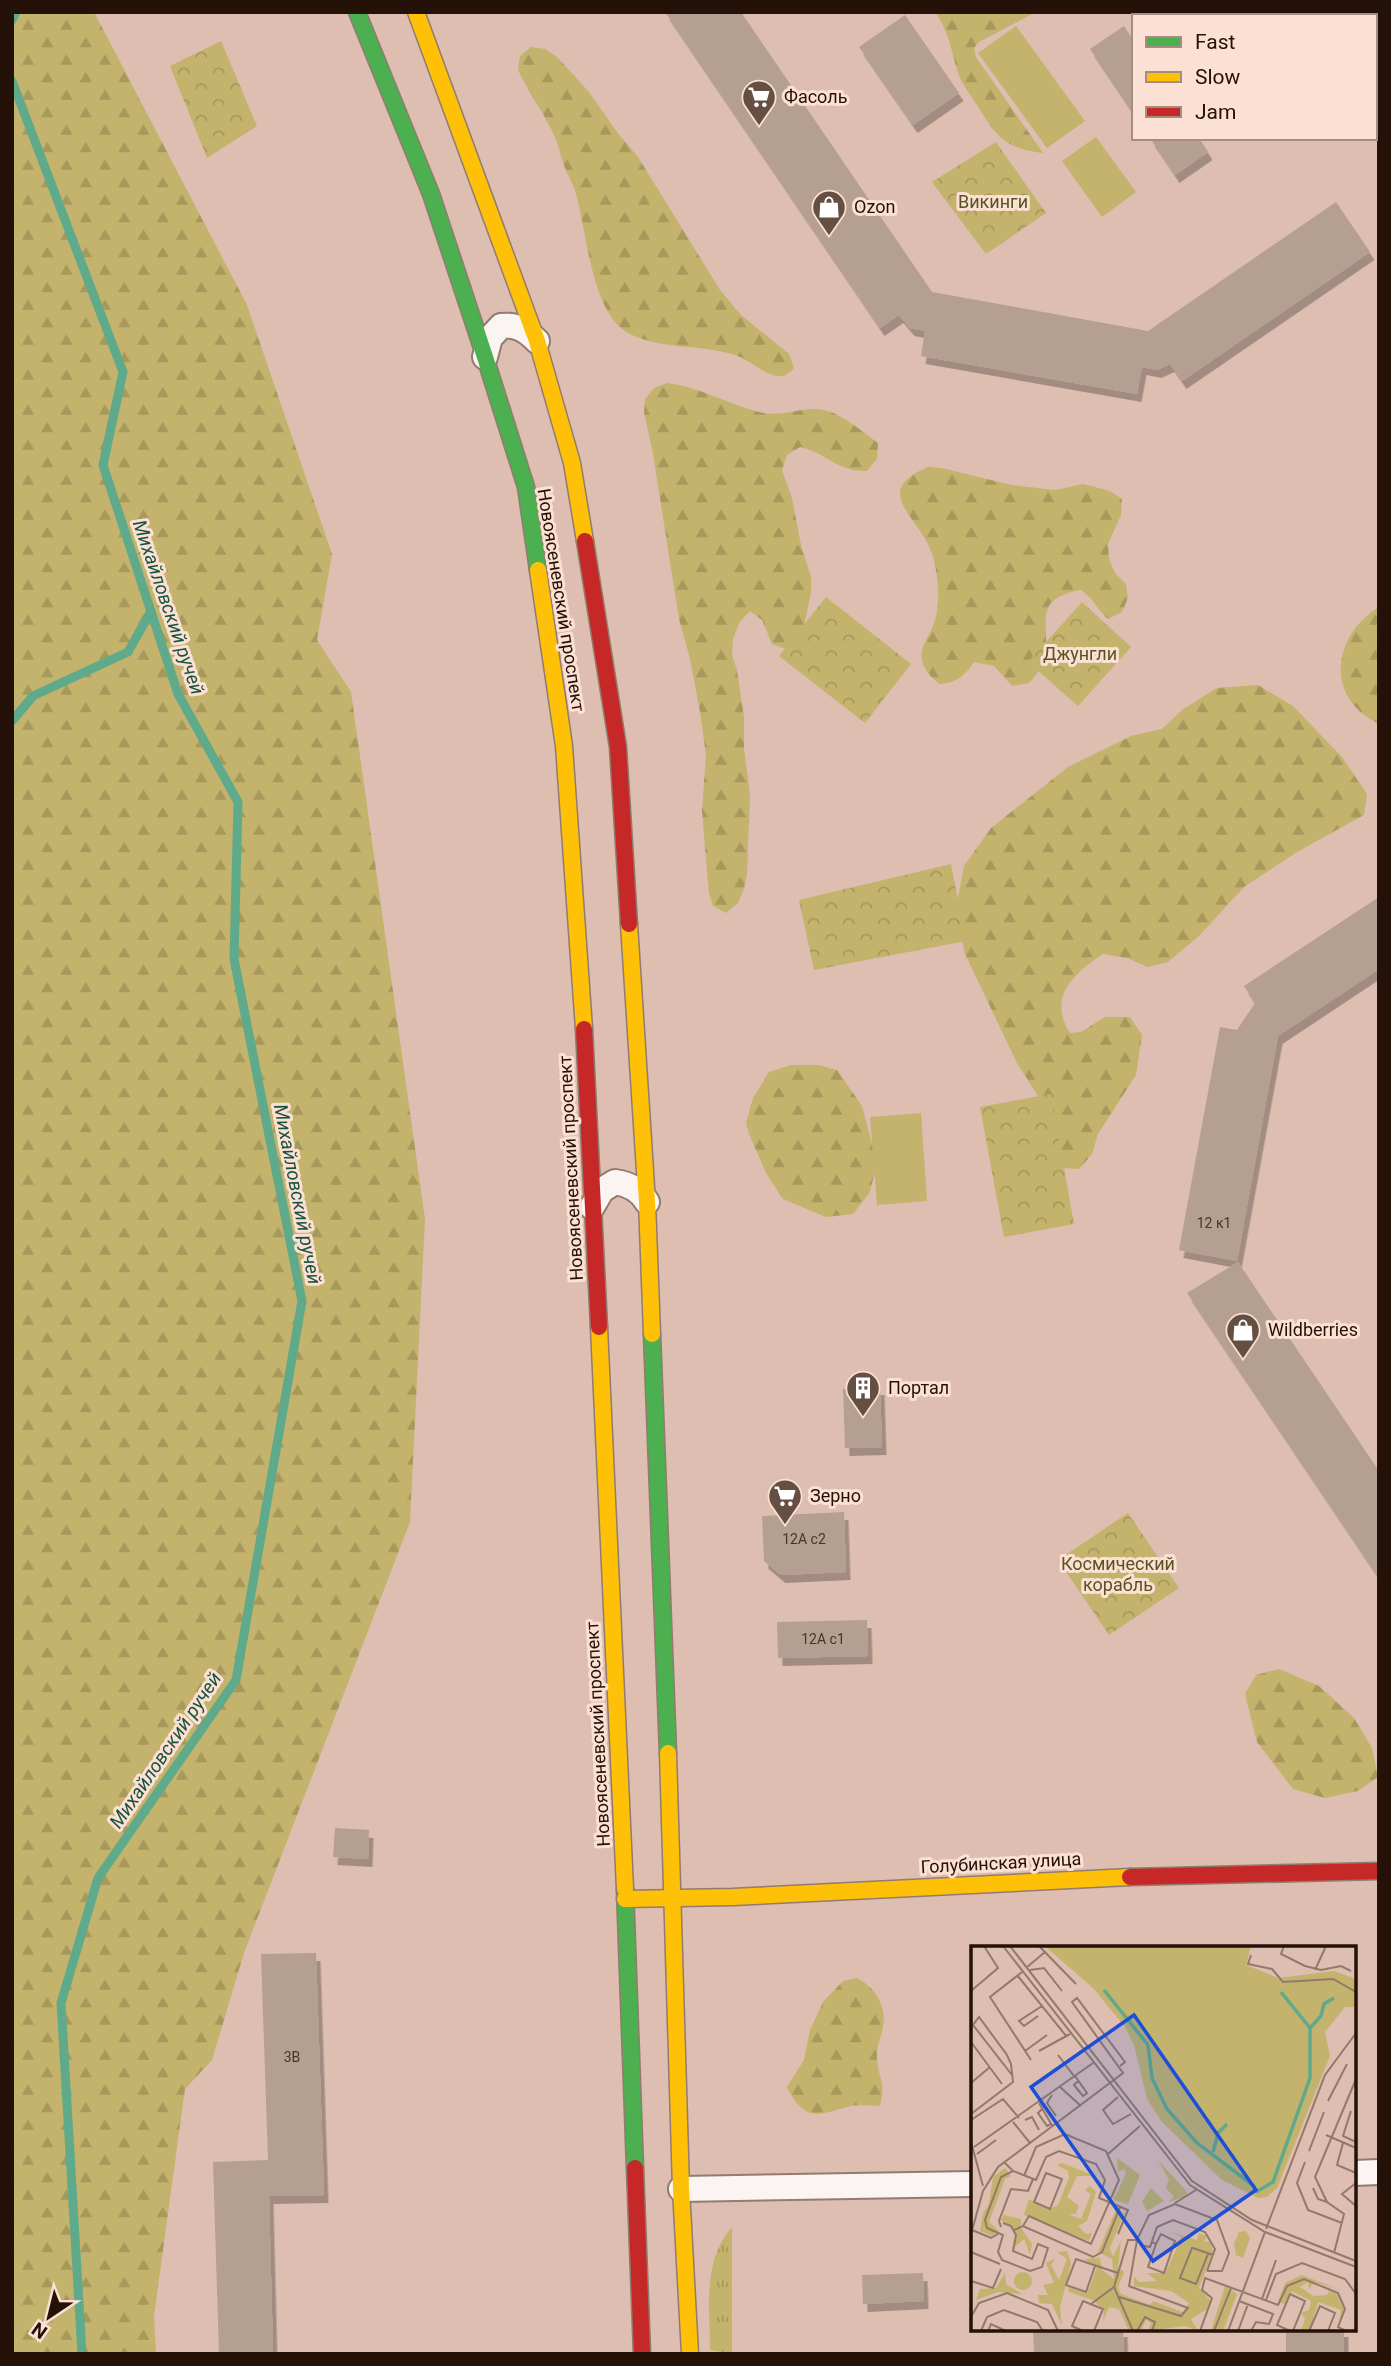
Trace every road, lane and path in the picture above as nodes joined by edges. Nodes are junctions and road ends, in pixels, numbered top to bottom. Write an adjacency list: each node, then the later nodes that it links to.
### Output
1 (357, 12): 4 (main road, Новоясеневский проспект)
2 (416, 12): 3 (main road, Новоясеневский проспект)
3 (516, 284): 4 (street); 5 (main road, Новоясеневский проспект)
4 (467, 301): 6 (main road, Новоясеневский проспект)
5 (537, 341): 6 (street); 7 (main road, Новоясеневский проспект)
6 (485, 357): 8 (main road, Новоясеневский проспект)
7 (647, 1202): 8 (street); 10 (main road, Новоясеневский проспект)
8 (592, 1207): 11 (main road, Новоясеневский проспект)
9 (1379, 1871): 10 (main road, Голубинская улица)
10 (674, 1898): 11 (main road, Голубинская улица); 15 (main road, Новоясеневский проспект)
11 (625, 1899): 16 (main road, Новоясеневский проспект)
12 (1379, 2172): 13 (street)
13 (1356, 2173)
14 (971, 2184): 15 (street)
15 (681, 2189): 17 (main road, Новоясеневский проспект)
16 (642, 2354)
17 (690, 2354)

